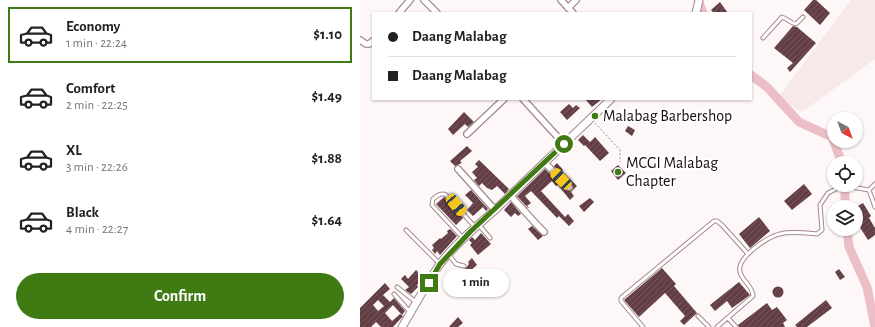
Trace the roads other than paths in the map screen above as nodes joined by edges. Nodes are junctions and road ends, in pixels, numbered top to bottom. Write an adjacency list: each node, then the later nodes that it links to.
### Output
1 (410, 0): 8 (street)
2 (424, 0): 9 (street)
3 (561, 0): 6 (street)
4 (576, 0): 6 (street)
5 (699, 0): 7 (street)
6 (568, 8): 10 (street)
7 (697, 11)
8 (400, 12)
9 (436, 12)
10 (572, 12)
11 (803, 17): 12 (lane)
12 (763, 38)
13 (360, 40): 14 (street)
14 (372, 42)
15 (503, 100): 18 (street)
16 (524, 100): 19 (street)
17 (609, 100): 19 (street)
18 (467, 134)
19 (564, 144): 20 (street)
20 (545, 163): 23 (street); 25 (street)
21 (458, 169): 27 (street)
22 (875, 184): 24 (lane)
23 (569, 187)
24 (869, 190): 26 (lane); 34 (lane)
25 (510, 195): 27 (street); 30 (street)
26 (875, 207)
27 (495, 210): 28 (street)
28 (476, 226): 31 (street); 31 (lane); 32 (lane)
29 (406, 230): 35 (lane)
30 (544, 232)
31 (464, 238): 33 (street)
32 (490, 238)
33 (449, 254): 35 (street); 36 (lane)
34 (748, 254): 42 (lane); 44 (lane)
35 (440, 264): 39 (street)
36 (464, 266)
37 (397, 287): 39 (lane)
38 (394, 294): 40 (lane)
39 (416, 303): 40 (street)
40 (410, 313): 43 (street)
41 (698, 316): 45 (lane)
42 (728, 318): 46 (lane); 47 (lane)
43 (402, 327)
44 (643, 327)
45 (709, 327)
46 (717, 327)
47 (736, 327)

